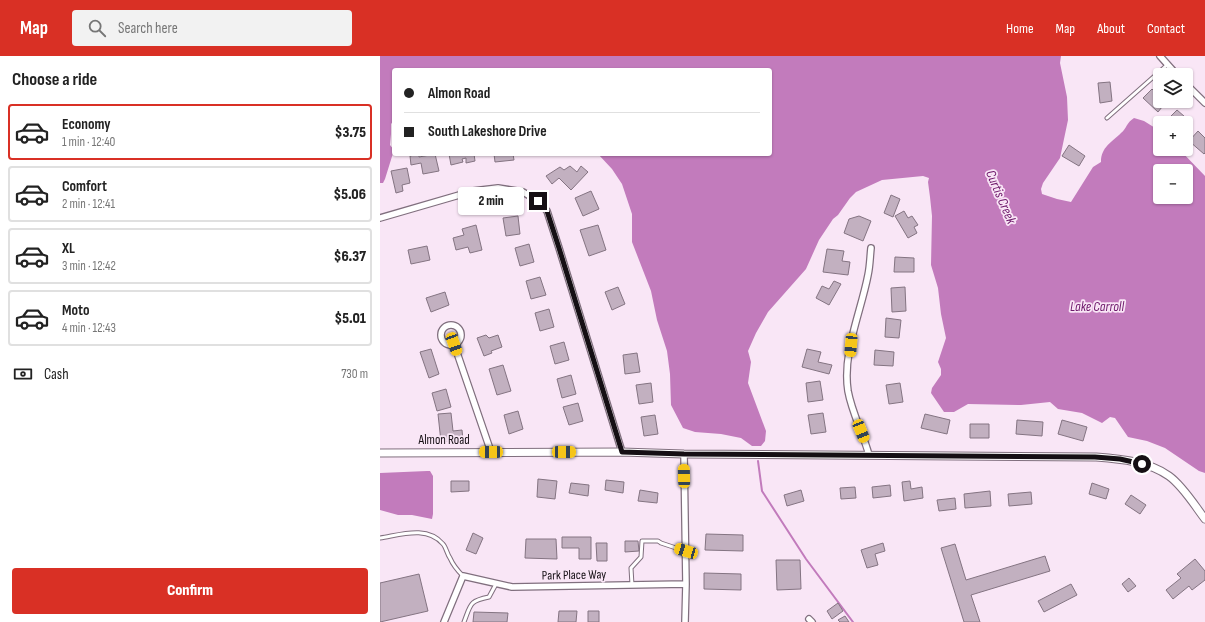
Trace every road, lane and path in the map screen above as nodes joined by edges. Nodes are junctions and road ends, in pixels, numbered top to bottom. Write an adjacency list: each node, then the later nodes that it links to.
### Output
1 (1160, 56): 2 (street)
2 (1167, 65): 3 (street); 6 (lane)
3 (1170, 68)
4 (1193, 91): 5 (street)
5 (1205, 103)
6 (1107, 118)
7 (380, 218): 12 (street)
8 (871, 248): 14 (street)
9 (454, 344): 11 (street)
10 (380, 452): 11 (street, Almon Road)
11 (491, 452): 12 (street, Almon Road)
12 (622, 452): 13 (street, Almon Road)
13 (684, 454): 14 (street, Almon Road); 17 (street)
14 (869, 455): 15 (street, Almon Road)
15 (1205, 520)
16 (380, 538): 18 (lane)
17 (686, 551): 20 (street); 21 (lane)
18 (463, 576): 19 (street, Park Place Way); 22 (street)
19 (496, 583): 21 (street, Park Place Way); 23 (lane)
20 (686, 584): 21 (street, Park Place Way); 24 (street)
21 (632, 585)
22 (444, 622)
23 (464, 622)
24 (685, 622)

